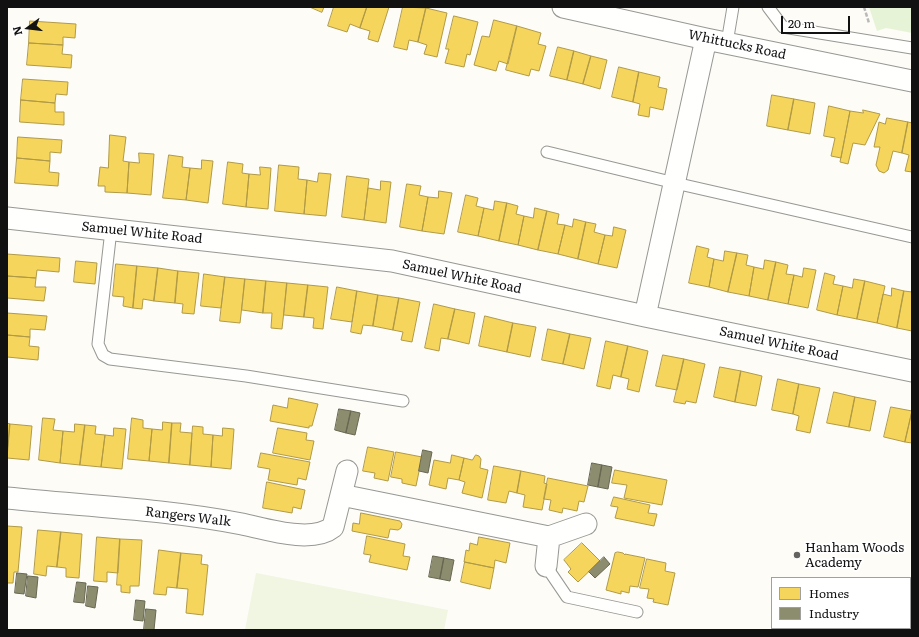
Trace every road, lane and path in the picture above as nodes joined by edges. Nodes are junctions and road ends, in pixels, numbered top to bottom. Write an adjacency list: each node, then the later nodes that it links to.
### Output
1 (563, 7): 4 (street, Whittucks Road)
2 (733, 7): 5 (lane)
3 (768, 7): 6 (lane)
4 (706, 39): 5 (street, Whittucks Road); 9 (street)
5 (727, 44): 7 (street, Whittucks Road)
6 (912, 48)
7 (912, 81)
8 (547, 152): 9 (lane)
9 (675, 183): 12 (lane); 13 (street)
10 (7, 218): 11 (street, Samuel White Road)
11 (111, 230): 13 (street, Samuel White Road); 15 (lane)
12 (912, 237)
13 (645, 316): 14 (street, Samuel White Road)
14 (912, 371)
15 (403, 401)
16 (347, 471): 17 (street, Rangers Walk)
17 (341, 495): 18 (street, Rangers Walk); 20 (street)
18 (7, 498)
19 (586, 524): 20 (street)
20 (549, 537): 21 (street)
21 (546, 566): 22 (lane)
22 (637, 612)

